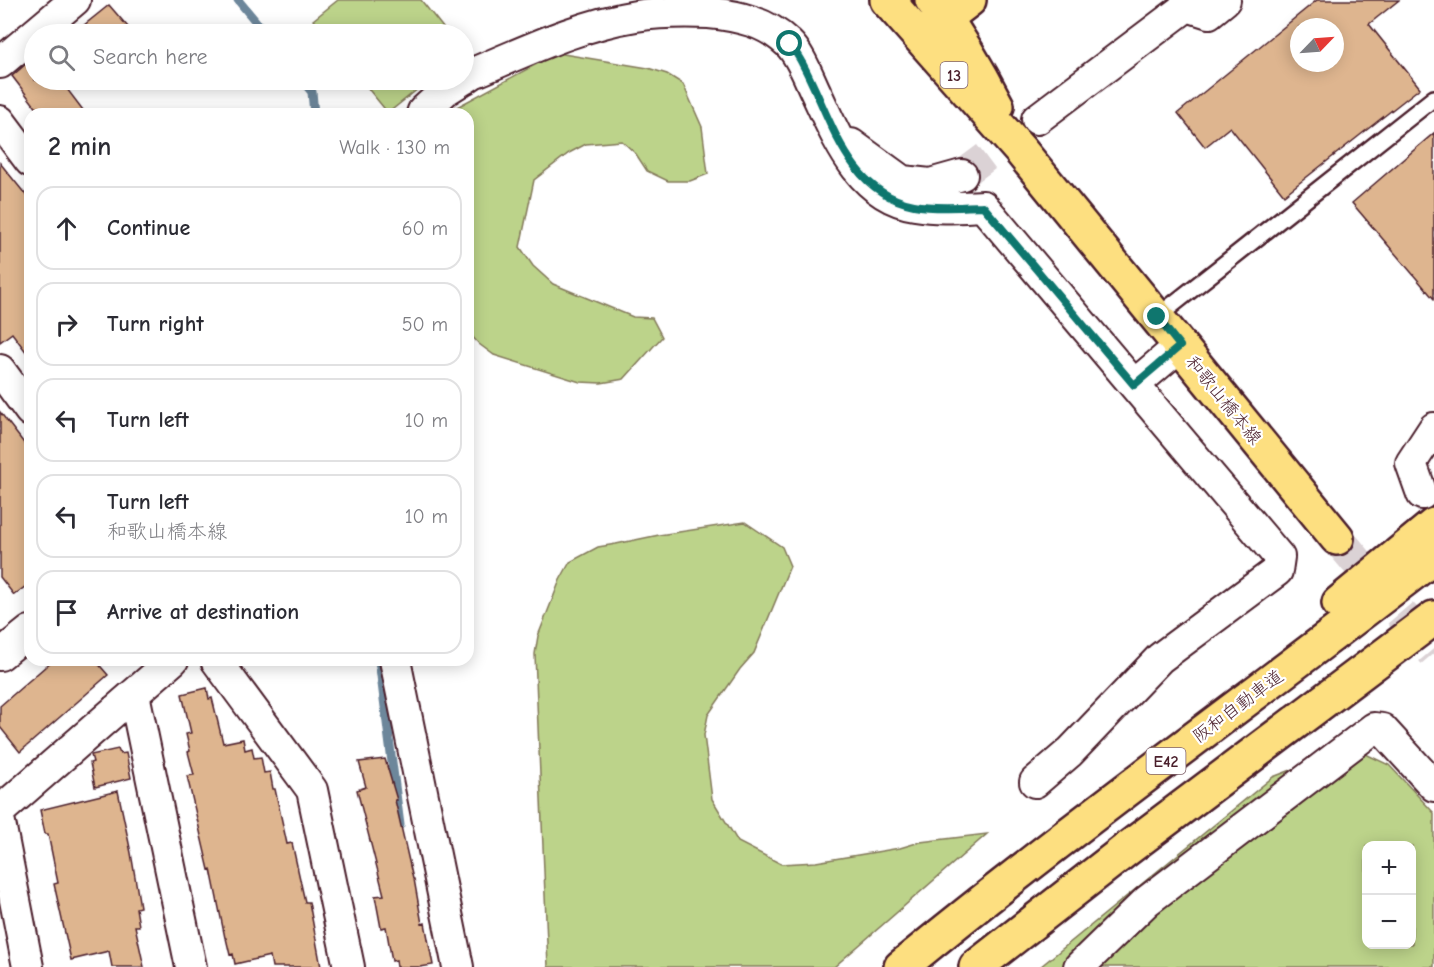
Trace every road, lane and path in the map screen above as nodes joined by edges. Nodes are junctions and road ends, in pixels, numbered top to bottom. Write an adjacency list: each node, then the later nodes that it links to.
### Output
1 (75, 0): 5 (street)
2 (1226, 0): 12 (street)
3 (890, 1): 4 (main road, 和歌山橋本線 / 13)
4 (942, 14): 17 (main road, 和歌山橋本線 / 13)
5 (46, 24)
6 (24, 43): 7 (street)
7 (0, 63)
8 (474, 73): 14 (street)
9 (446, 90): 11 (street)
10 (1434, 98): 17 (lane)
11 (428, 108)
12 (1037, 118)
13 (0, 121): 15 (street)
14 (834, 131): 16 (street); 20 (street)
15 (24, 152)
16 (962, 175)
17 (1157, 317): 18 (main road, 和歌山橋本線 / 13)
18 (1180, 346): 20 (street); 25 (main road, 和歌山橋本線 / 13)
19 (0, 370): 21 (street)
20 (1134, 385): 34 (street)
21 (24, 403)
22 (1434, 428): 23 (street)
23 (1422, 494)
24 (1434, 525): 37 (main road)
25 (1337, 538)
26 (1434, 557): 37 (main road, 阪和自動車道 / E42)
27 (1434, 618): 44 (main road, E42)
28 (24, 635): 29 (street)
29 (1, 652)
30 (166, 666): 33 (street)
31 (220, 666): 41 (street)
32 (397, 666): 42 (street)
33 (134, 694): 36 (street); 40 (street)
34 (1035, 782)
35 (1434, 786): 45 (street)
36 (0, 811)
37 (1100, 811): 43 (main road, 阪和自動車道 / E42)
38 (0, 823): 39 (street)
39 (28, 967)
40 (191, 967)
41 (349, 967)
42 (458, 967)
43 (901, 967)
44 (976, 967)
45 (1079, 967)

